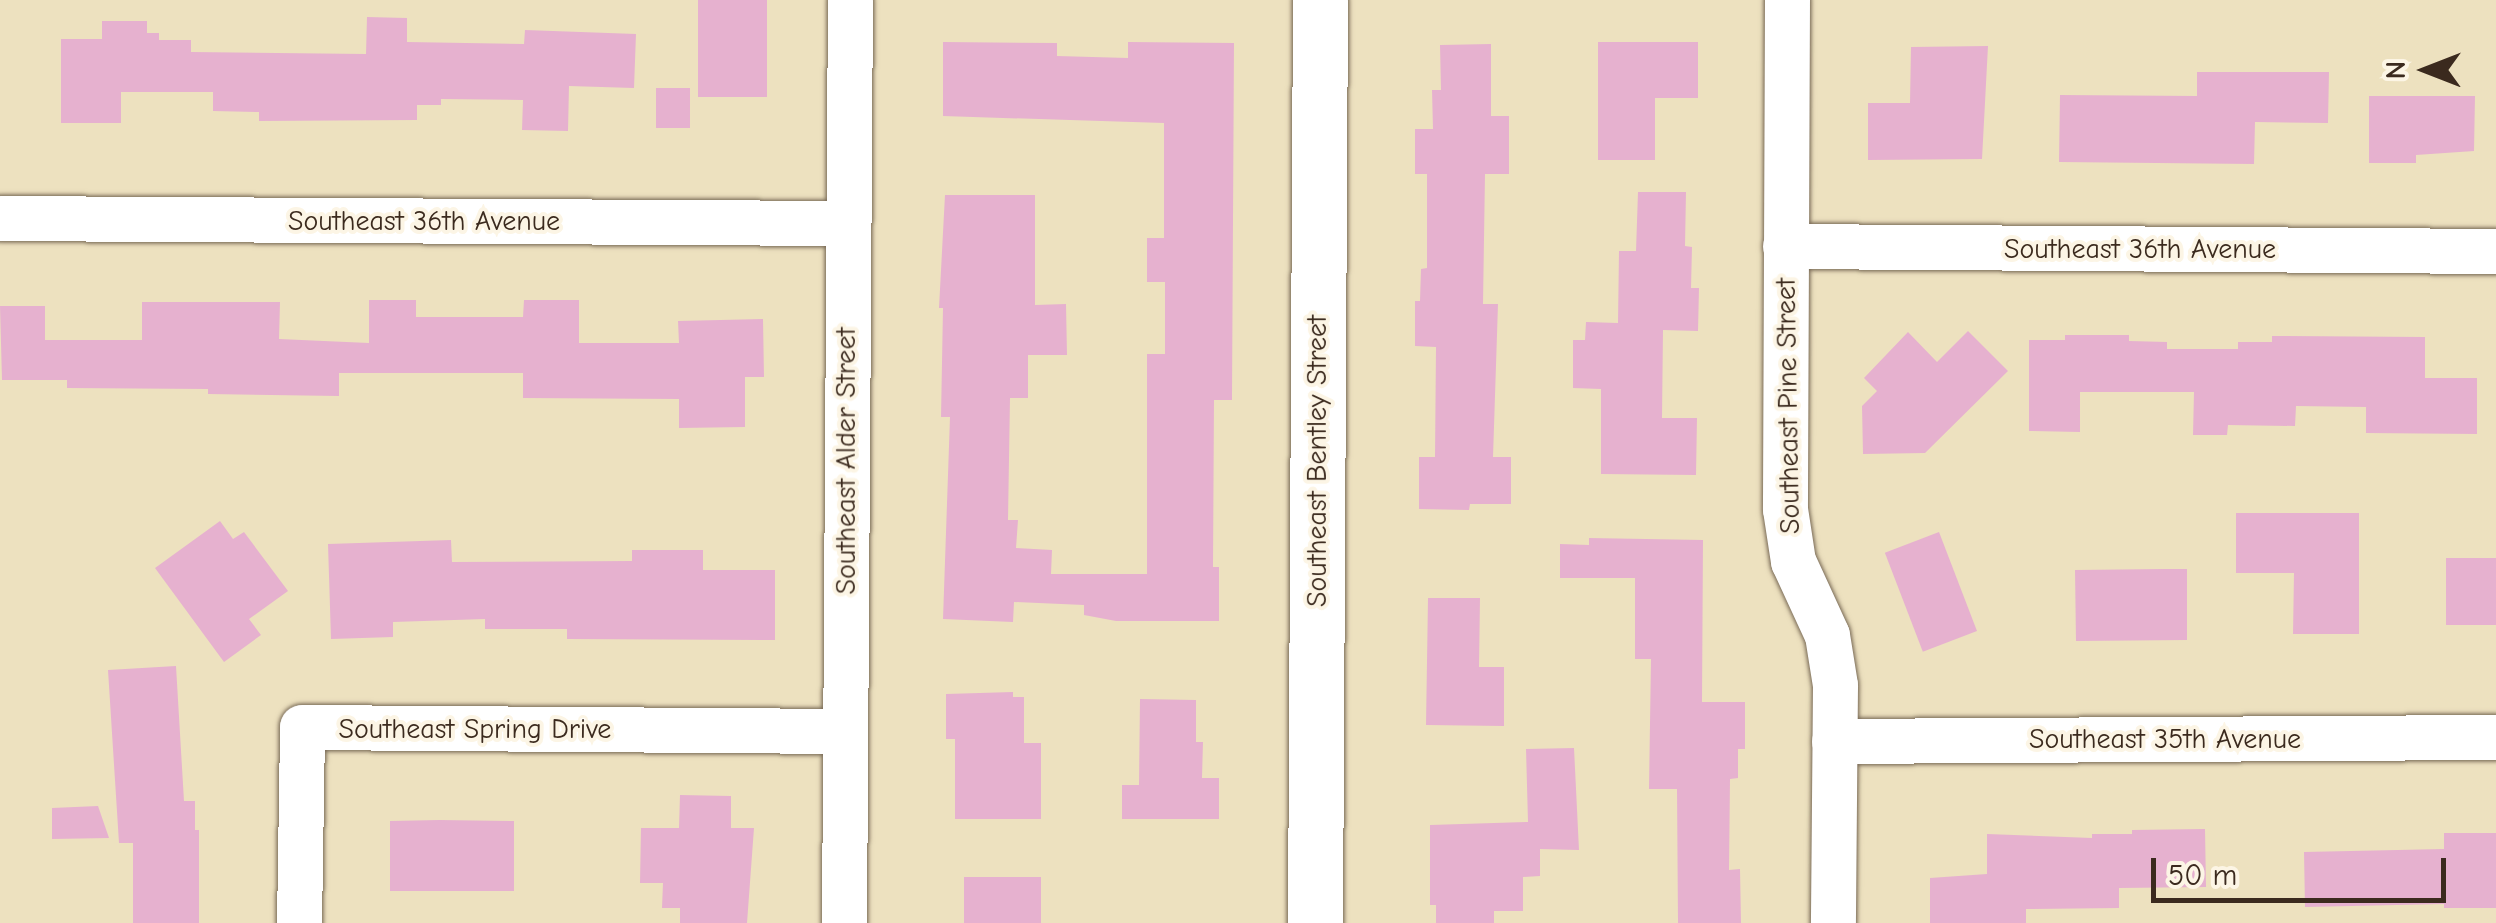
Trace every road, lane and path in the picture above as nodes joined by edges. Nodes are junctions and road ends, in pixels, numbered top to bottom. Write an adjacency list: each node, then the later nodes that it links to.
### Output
1 (850, 0): 5 (street, Southeast Alder Street)
2 (1320, 0): 13 (street, Southeast Bentley Street)
3 (1787, 0): 6 (street, Southeast Pine Street)
4 (0, 218): 5 (street, Southeast 36th Avenue)
5 (848, 223): 8 (street, Southeast Alder Street)
6 (1785, 246): 7 (street, Southeast 36th Avenue); 10 (street, Southeast Pine Street)
7 (2496, 251)
8 (844, 731): 11 (street, Southeast Spring Drive); 12 (street, Southeast Alder Street)
9 (2496, 737): 10 (street, Southeast 35th Avenue)
10 (1834, 741): 14 (street, Southeast Pine Street)
11 (300, 923)
12 (844, 923)
13 (1315, 923)
14 (1833, 923)

